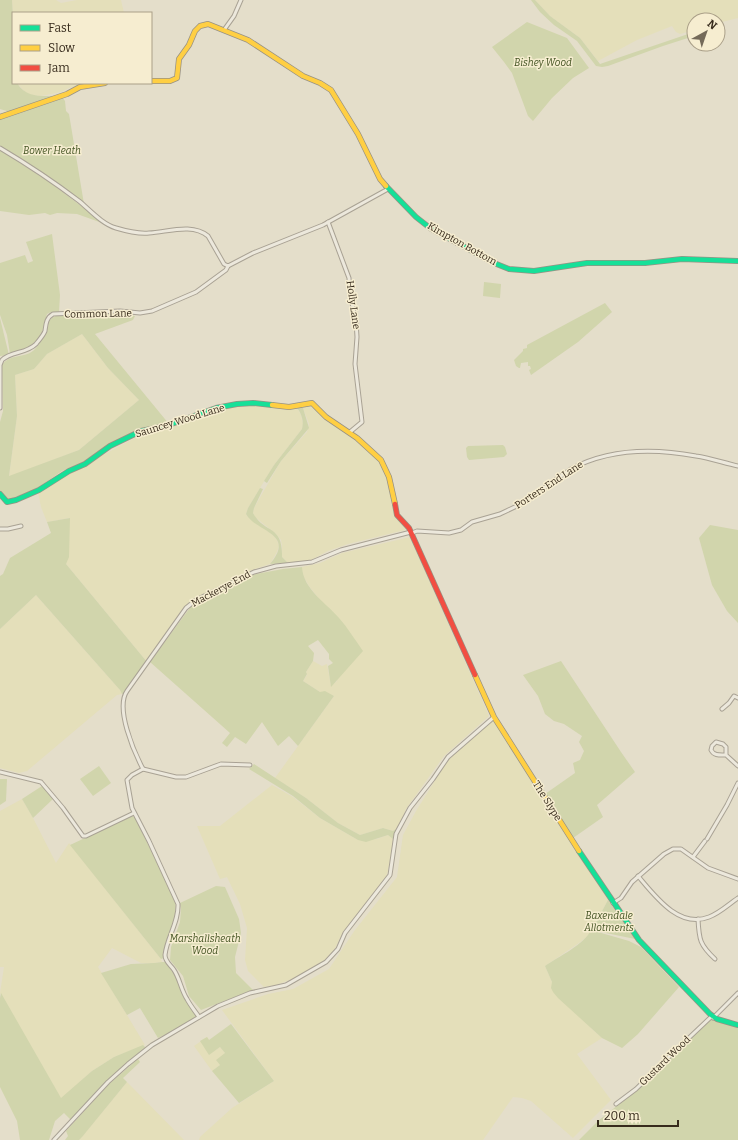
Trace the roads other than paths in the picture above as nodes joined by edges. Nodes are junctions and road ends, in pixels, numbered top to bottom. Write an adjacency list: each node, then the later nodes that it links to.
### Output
1 (241, 0): 2 (street)
2 (224, 30): 3 (street, Kimpton Bottom); 7 (street, Kimpton Bottom)
3 (152, 81)
4 (100, 84): 5 (street)
5 (0, 117)
6 (0, 148): 10 (street)
7 (388, 189): 8 (street); 9 (street, Kimpton Bottom)
8 (328, 222): 10 (street); 12 (street, Holly Lane)
9 (738, 261)
10 (228, 266): 11 (street, Common Lane)
11 (0, 408)
12 (350, 432): 14 (street, Sauncey Wood Lane); 17 (street, Sauncey Wood Lane)
13 (738, 466): 17 (street, Porters End Lane)
14 (0, 494)
15 (21, 526): 16 (street)
16 (0, 529)
17 (413, 532): 20 (street, The Slype); 24 (street, Mackerye End)
18 (738, 698): 19 (street)
19 (722, 710)
20 (494, 717): 32 (street, The Slype); 36 (street)
21 (726, 755): 21 (street); 23 (street)
22 (250, 765): 24 (street)
23 (738, 766)
24 (143, 769): 27 (street)
25 (0, 772): 27 (street)
26 (738, 783): 28 (street)
27 (134, 813): 36 (street)
28 (693, 857): 29 (street); 30 (street)
29 (638, 876): 32 (street); 33 (street)
30 (738, 879)
31 (738, 898): 33 (street)
32 (613, 903): 37 (street, The Slype)
33 (698, 919): 34 (street)
34 (715, 959)
35 (738, 993): 37 (street, Gustard Wood)
36 (199, 1017): 40 (street)
37 (712, 1017): 38 (street); 39 (street, Gustard Wood)
38 (738, 1025)
39 (616, 1104)
40 (54, 1140)

